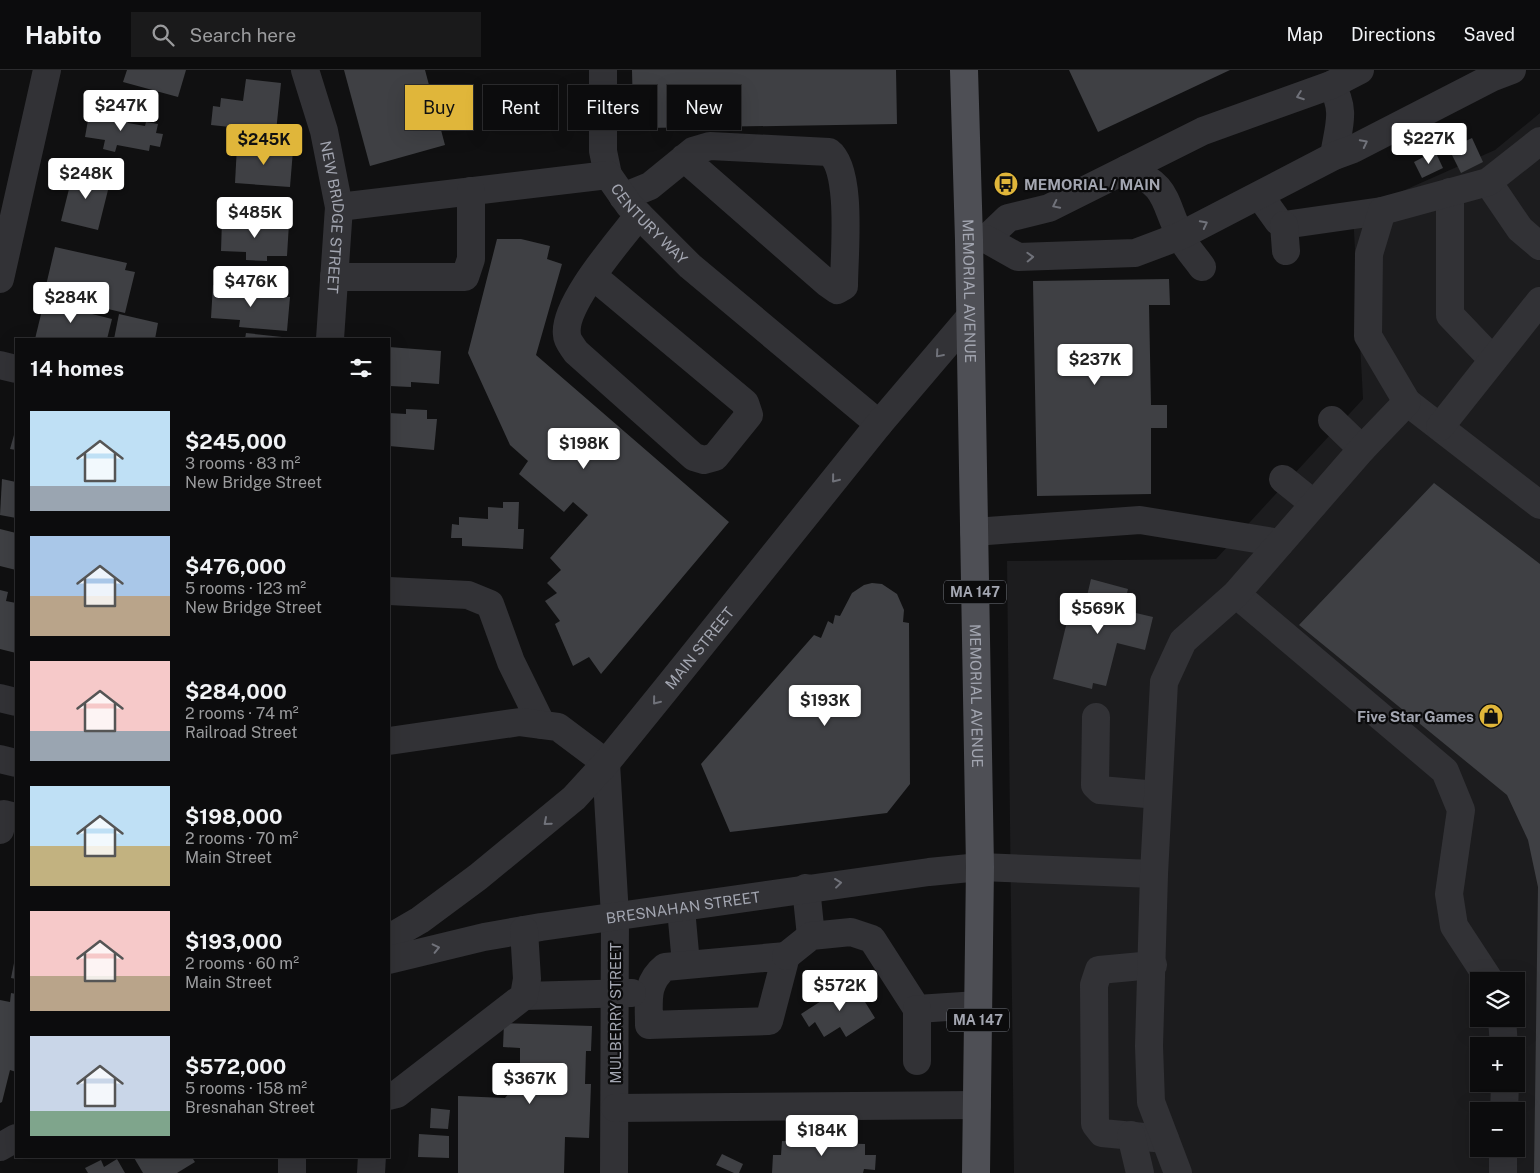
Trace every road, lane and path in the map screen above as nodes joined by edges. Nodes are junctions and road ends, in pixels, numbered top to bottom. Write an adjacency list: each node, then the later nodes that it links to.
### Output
1 (47, 70): 26 (street)
2 (305, 70): 18 (street, NEW BRIDGE STREET)
3 (603, 70): 12 (street)
4 (964, 70): 21 (main road, MEMORIAL AVENUE / MA 147)
5 (1360, 70): 7 (street)
6 (1512, 70): 9 (street, one-way to 6)
7 (1331, 85): 9 (street); 11 (street, one-way to 11)
8 (1540, 140): 13 (street)
9 (1334, 156): 16 (street)
10 (684, 158): 10 (street); 17 (street)
11 (1127, 169): 20 (street); 21 (street, one-way to 21)
12 (608, 175): 14 (street, CENTURY WAY); 17 (street, CENTURY WAY)
13 (1488, 182): 15 (street); 22 (street)
14 (471, 191): 18 (street, CENTURY WAY); 25 (street)
15 (1450, 192): 19 (street); 30 (street)
16 (1260, 196): 19 (street); 20 (street, one-way to 16)
17 (631, 206): 24 (street); 35 (street, CENTURY WAY)
18 (339, 207): 25 (street, NEW BRIDGE STREET)
19 (1382, 211): 33 (street)
20 (1180, 236): 21 (street, one-way to 20); 23 (street)
21 (978, 240): 28 (main road, MEMORIAL AVENUE / MA 147)
22 (1540, 246)
23 (1202, 267)
24 (593, 276): 24 (street)
25 (334, 277): 29 (street, NEW BRIDGE STREET)
26 (0, 279)
27 (1540, 301): 30 (street)
28 (970, 317): 35 (street, MAIN STREET, one-way to 35); 41 (main road, MEMORIAL AVENUE / MA 147)
29 (330, 338)
30 (1493, 360): 36 (street)
31 (0, 365): 32 (street)
32 (15, 369)
33 (1406, 402): 36 (street); 37 (street)
34 (1332, 420): 37 (street)
35 (879, 424): 52 (street, MAIN STREET, one-way to 52)
36 (1440, 426): 40 (street)
37 (1362, 449): 39 (street)
38 (1283, 479): 39 (street)
39 (1314, 504): 42 (street)
40 (1540, 505)
41 (974, 532): 42 (street); 54 (main road, MEMORIAL AVENUE / MA 147)
42 (1280, 543): 44 (street)
43 (390, 591): 48 (street)
44 (1236, 594): 53 (street); 66 (street)
45 (0, 698): 46 (street)
46 (15, 702)
47 (1096, 717): 53 (street)
48 (542, 725): 49 (street); 52 (street)
49 (390, 741)
50 (0, 759): 51 (street)
51 (15, 763)
52 (606, 763): 58 (street, MULBERRY STREET); 61 (street, MAIN STREET, one-way to 61)
53 (1158, 795): 55 (street)
54 (980, 866): 55 (street, BRESNAHAN STREET); 56 (street, BRESNAHAN STREET, one-way to 54); 70 (main road, MEMORIAL AVENUE / MA 147)
55 (1154, 874): 65 (street)
56 (806, 888): 57 (street, BRESNAHAN STREET); 60 (street)
57 (681, 908): 58 (street, BRESNAHAN STREET); 64 (street)
58 (615, 916): 59 (street, BRESNAHAN STREET); 67 (street, MULBERRY STREET)
59 (524, 930): 63 (street, BRESNAHAN STREET, one-way to 59); 69 (street)
60 (811, 936): 62 (street); 71 (street)
61 (390, 937)
62 (786, 956): 64 (street); 68 (street)
63 (390, 960)
64 (686, 964): 68 (street)
65 (1153, 965): 76 (street); 78 (street)
66 (1484, 972)
67 (615, 992): 68 (street); 69 (street); 75 (street, MULBERRY STREET)
68 (649, 993)
69 (524, 996): 73 (street)
70 (978, 1005): 71 (street); 74 (main road, MEMORIAL AVENUE / MA 147)
71 (917, 1009): 72 (street)
72 (917, 1061)
73 (390, 1096)
74 (977, 1106): 75 (street); 86 (main road, MEMORIAL AVENUE / MA 147)
75 (615, 1108): 85 (street, MULBERRY STREET)
76 (1131, 1136): 78 (street); 87 (street)
77 (15, 1139): 79 (street)
78 (1165, 1139): 88 (street)
79 (0, 1147)
80 (1503, 1157): 89 (street)
81 (292, 1158): 83 (street)
82 (372, 1158): 84 (street)
83 (292, 1173)
84 (371, 1173)
85 (614, 1173)
86 (976, 1173)
87 (1140, 1173)
88 (1178, 1173)
89 (1503, 1173)

